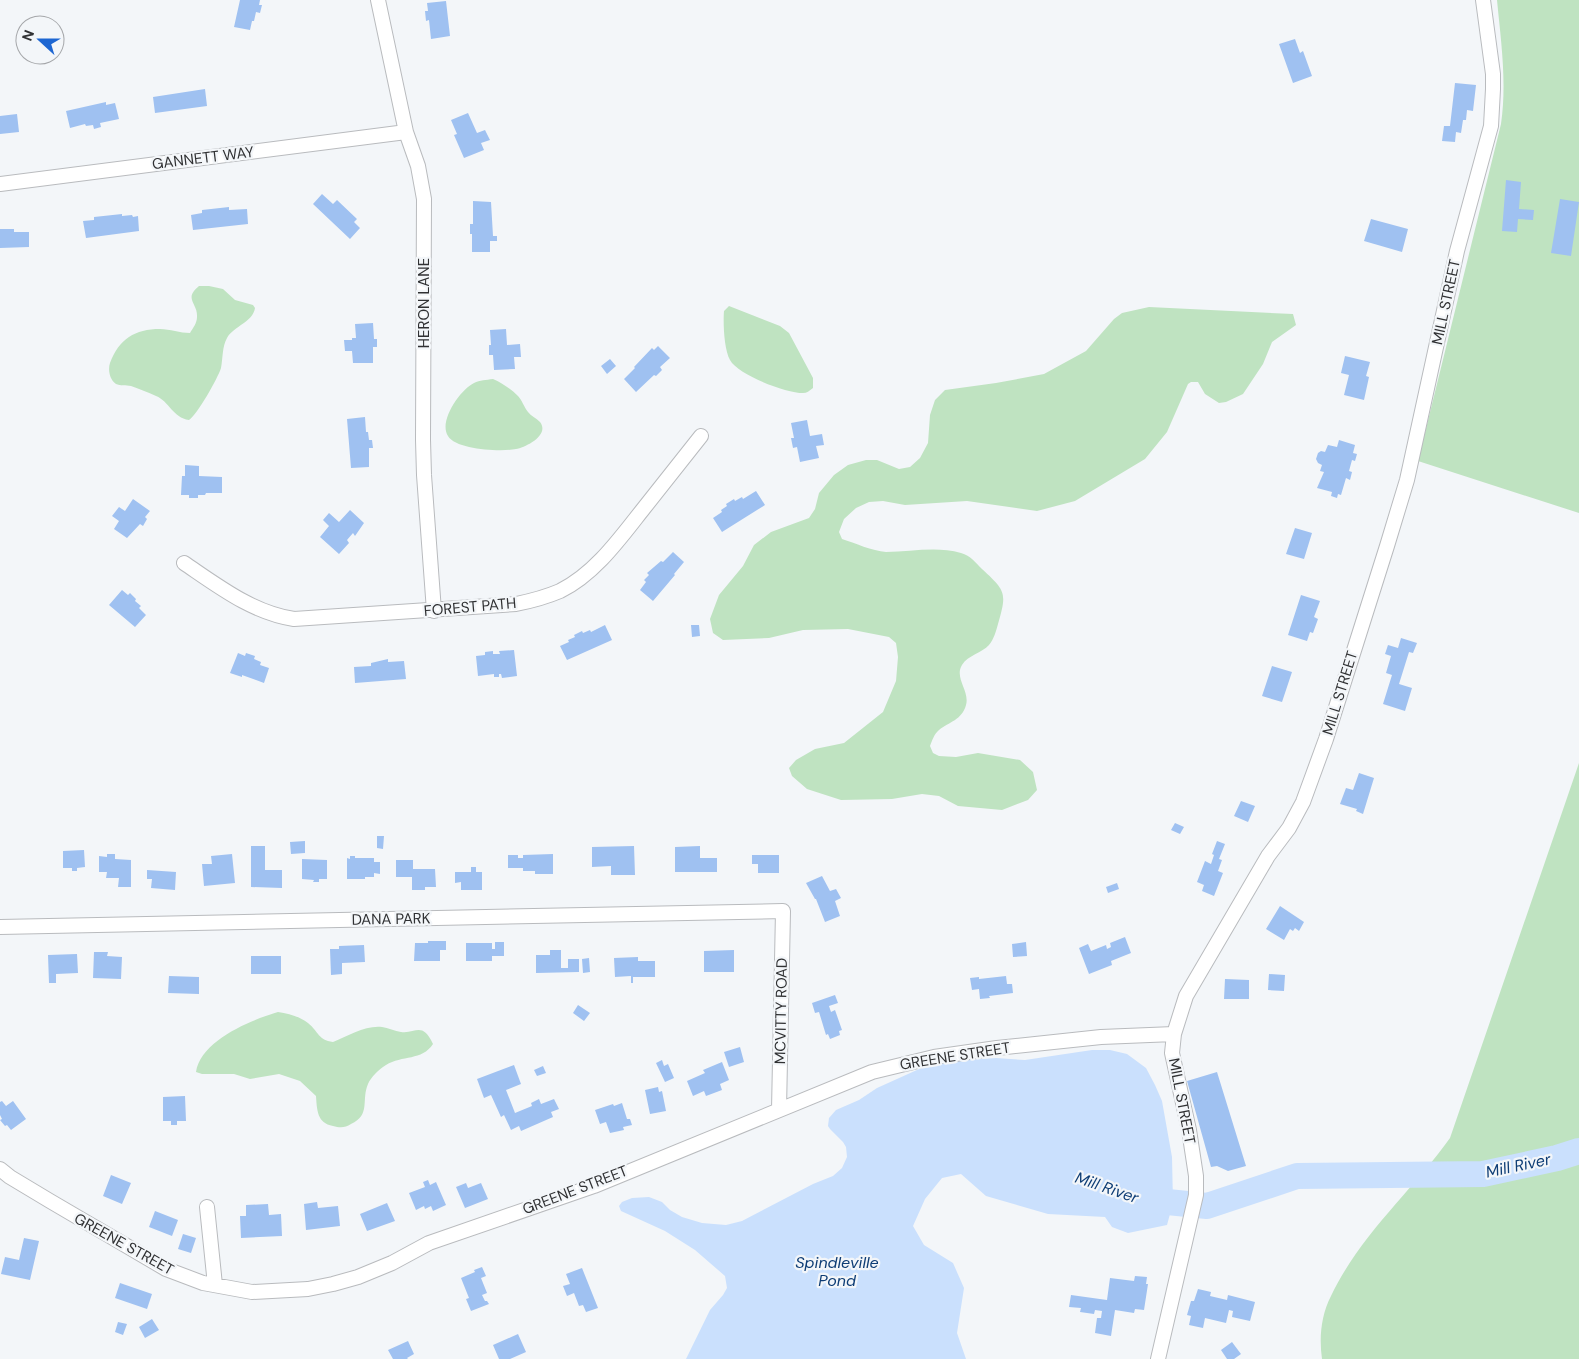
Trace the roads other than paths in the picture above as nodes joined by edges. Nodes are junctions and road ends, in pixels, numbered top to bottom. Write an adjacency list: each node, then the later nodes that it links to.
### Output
1 (378, 0): 3 (street, HERON LANE)
2 (1483, 0): 10 (street, MILL STREET)
3 (406, 132): 4 (street, GANNETT WAY); 7 (street, HERON LANE)
4 (0, 184)
5 (701, 436): 7 (street, FOREST PATH)
6 (184, 563): 7 (street, FOREST PATH)
7 (434, 611)
8 (783, 911): 9 (street, DANA PARK); 11 (street, MCVITTY ROAD)
9 (0, 927)
10 (1174, 1034): 11 (street, GREENE STREET); 15 (street, MILL STREET)
11 (779, 1110): 14 (street, GREENE STREET)
12 (0, 1169): 14 (street, GREENE STREET)
13 (207, 1207): 14 (street)
14 (215, 1285)
15 (1158, 1359)

